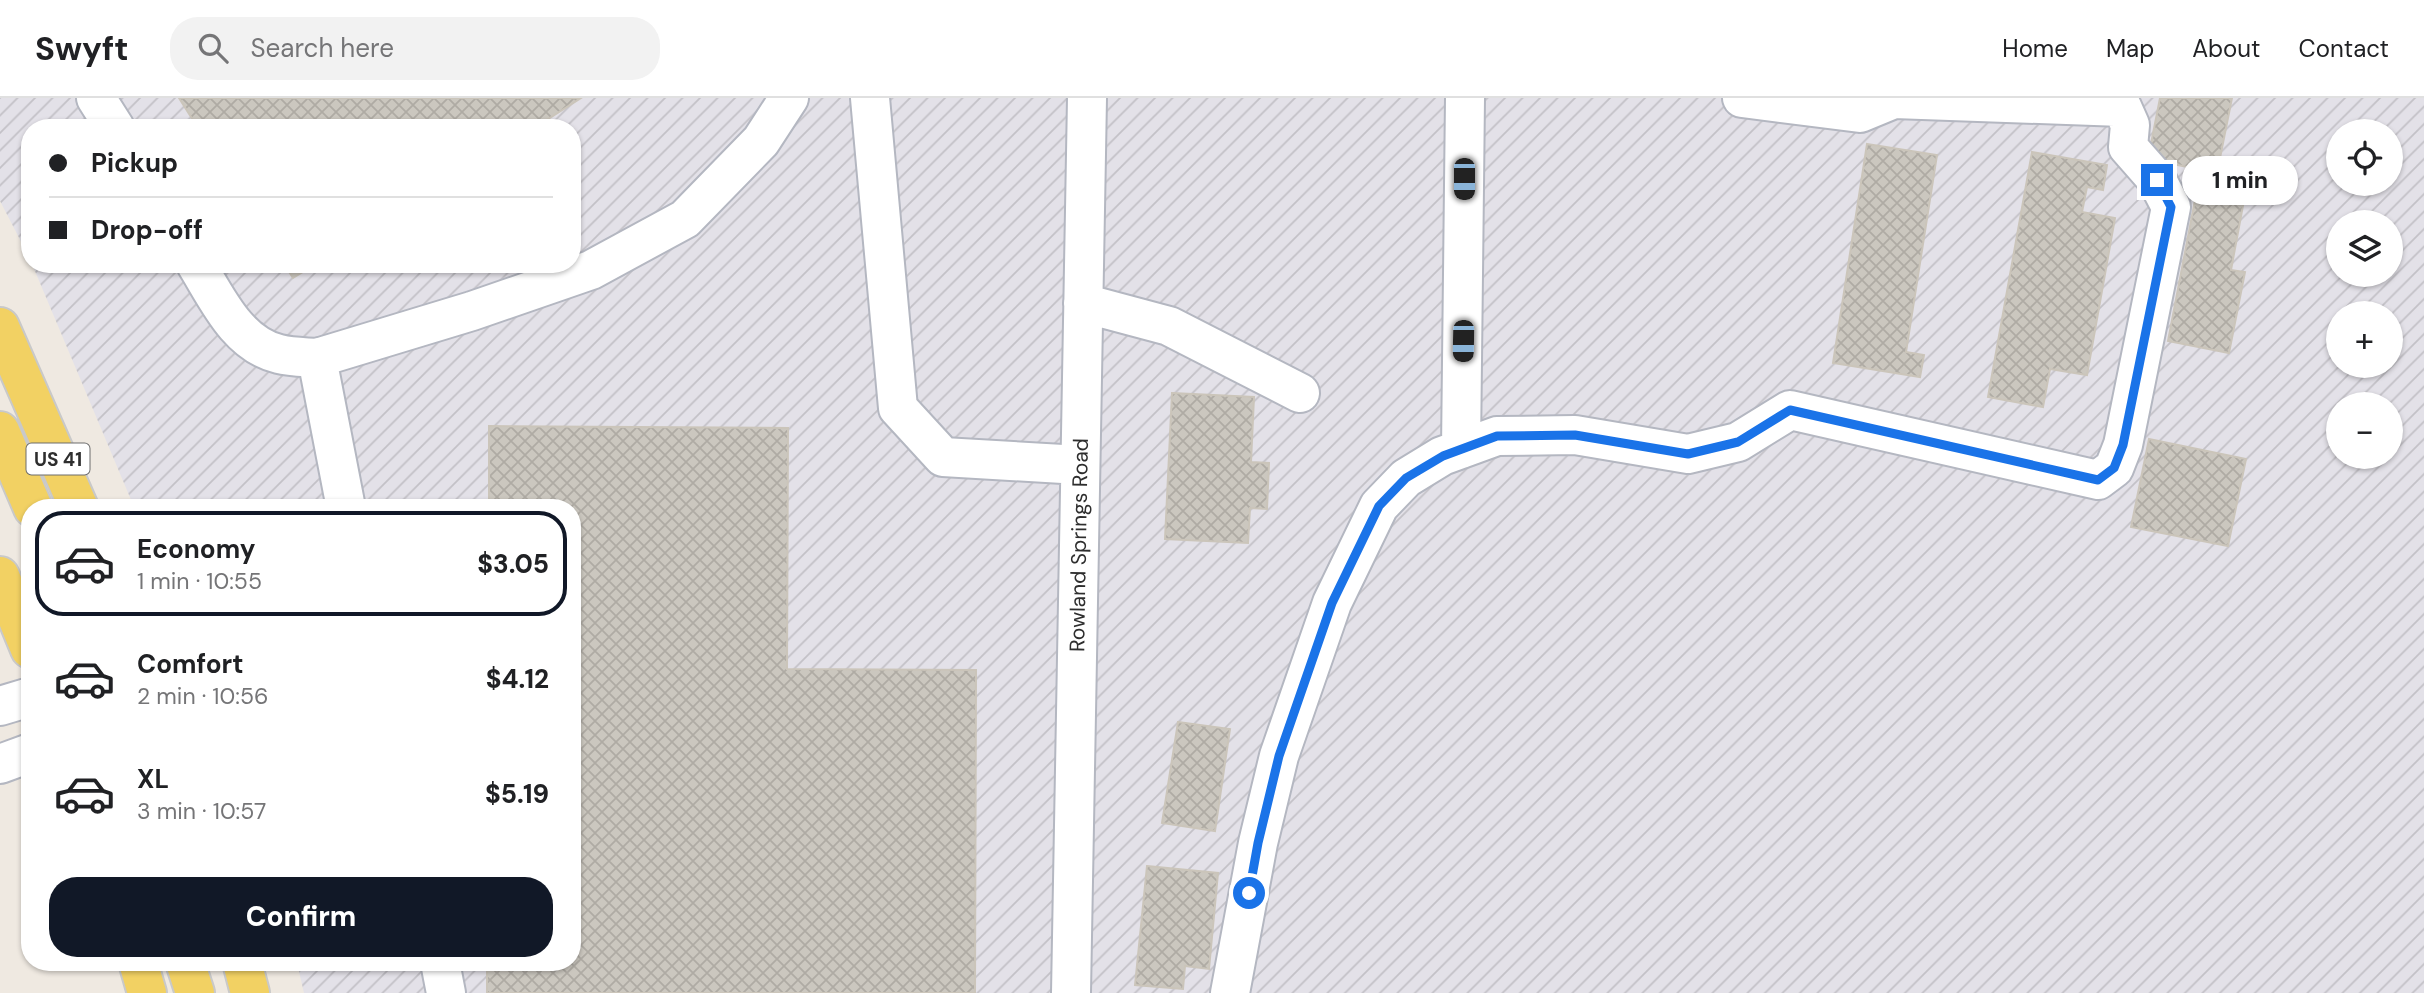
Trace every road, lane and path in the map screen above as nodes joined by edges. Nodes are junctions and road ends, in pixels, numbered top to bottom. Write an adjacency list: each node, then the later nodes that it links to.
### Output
1 (96, 98): 7 (street)
2 (789, 98): 11 (street)
3 (870, 98): 15 (street)
4 (1087, 98): 9 (street, Rowland Springs Road)
5 (1465, 98): 14 (street)
6 (1741, 98): 14 (street)
7 (109, 119)
8 (201, 273): 11 (street)
9 (1083, 303): 12 (street); 15 (street, Rowland Springs Road)
10 (0, 327): 17 (main road, US 41)
11 (317, 358): 18 (street)
12 (1300, 393)
13 (0, 431): 16 (main road)
14 (1461, 449): 34 (street)
15 (1080, 464): 33 (street, Rowland Springs Road)
16 (29, 499)
17 (75, 499)
18 (344, 499)
19 (0, 576): 20 (main road)
20 (21, 627)
21 (21, 700): 22 (street)
22 (0, 706)
23 (21, 756): 24 (street)
24 (0, 764)
25 (141, 971): 29 (main road)
26 (189, 971): 30 (main road)
27 (244, 971): 31 (main road)
28 (442, 971): 32 (street)
29 (148, 993)
30 (195, 993)
31 (250, 993)
32 (446, 993)
33 (1071, 993)
34 (1230, 993)

